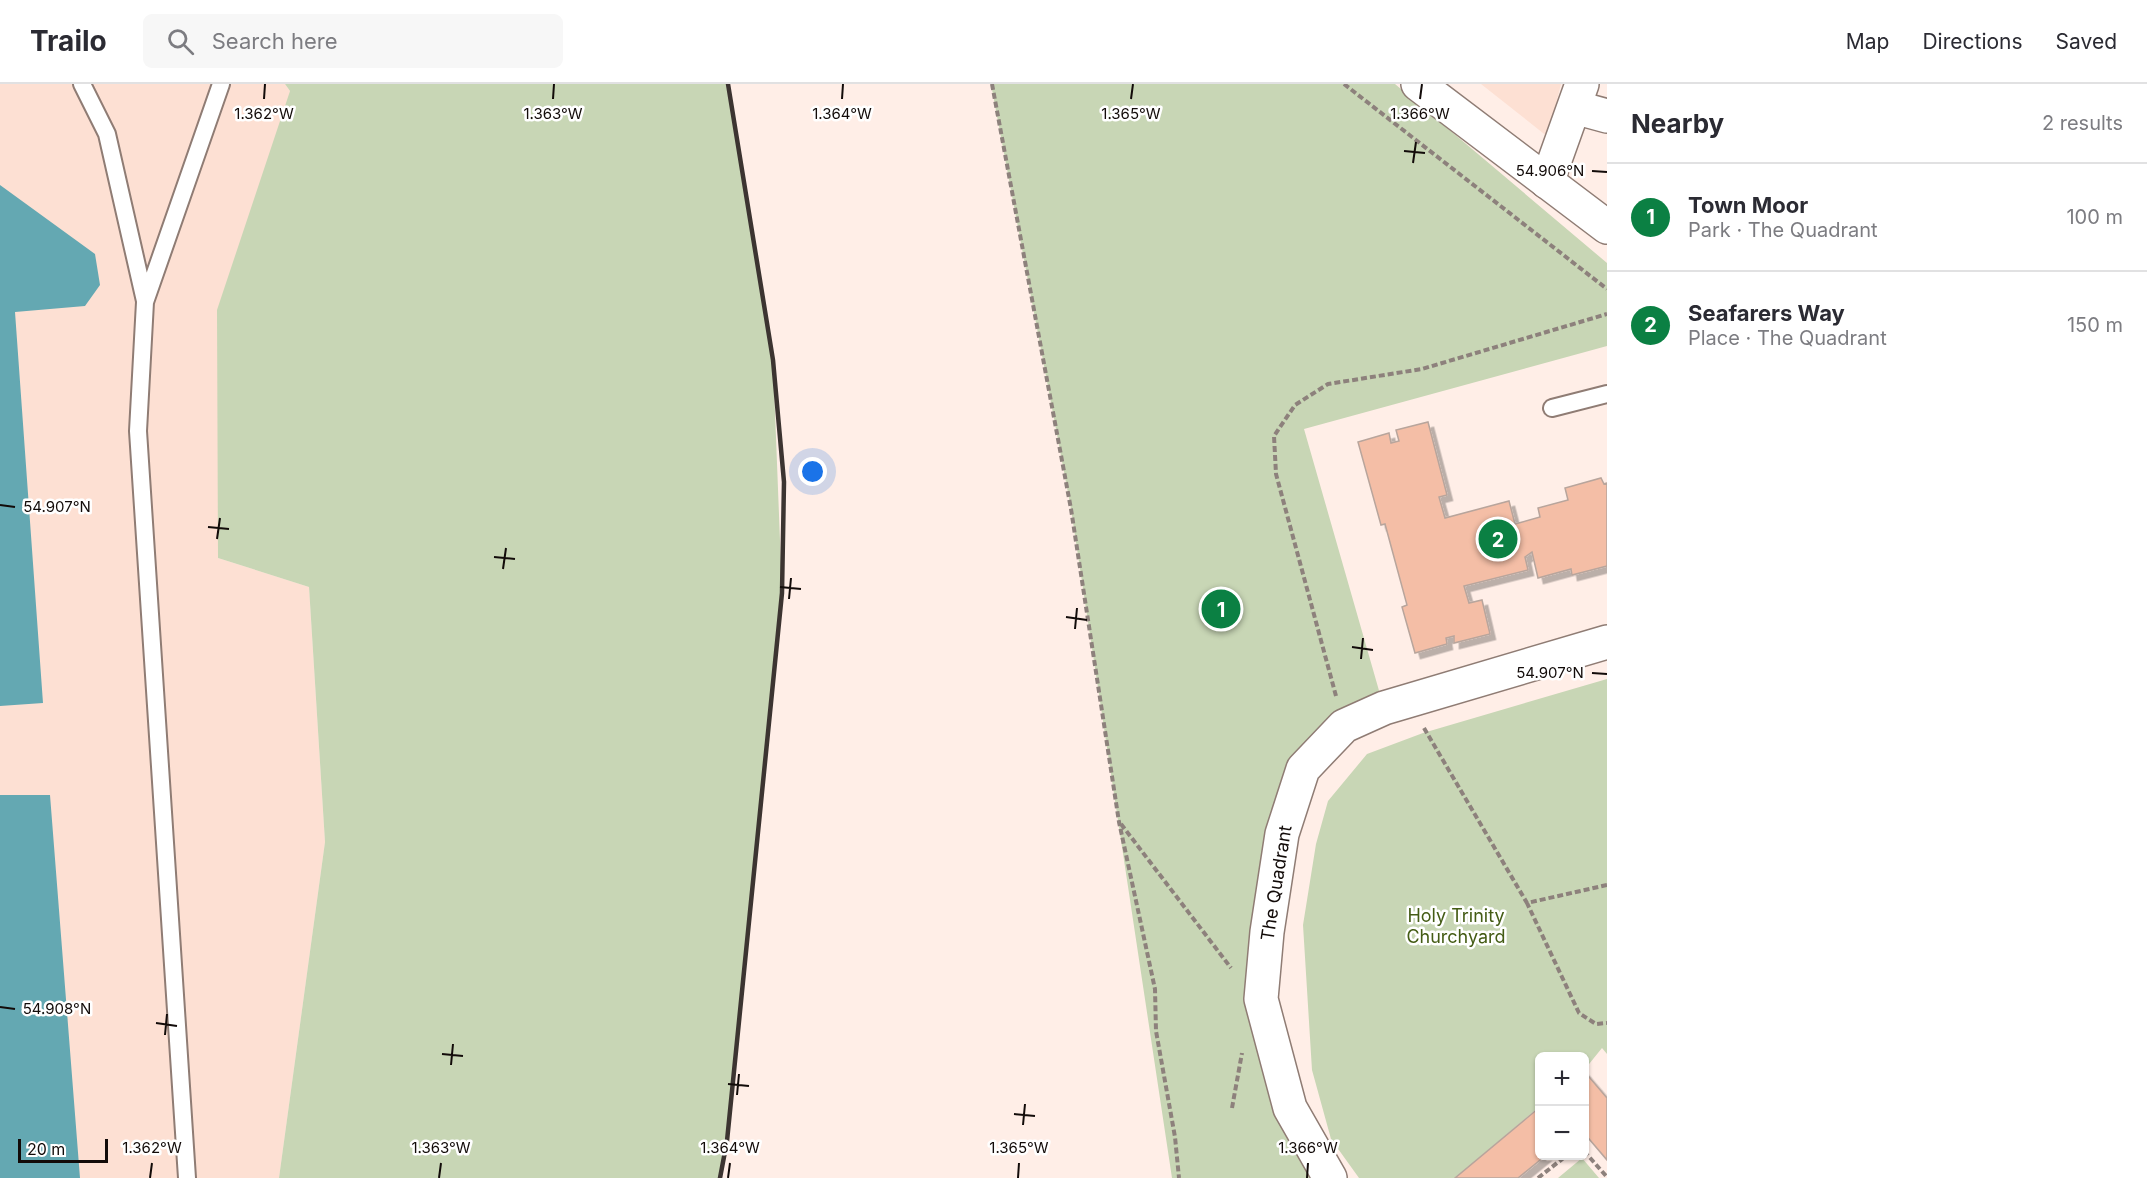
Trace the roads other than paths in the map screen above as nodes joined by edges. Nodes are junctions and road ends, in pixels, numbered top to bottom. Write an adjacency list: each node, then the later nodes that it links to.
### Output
1 (82, 84): 8 (lane)
2 (221, 84): 8 (lane)
3 (1418, 84): 6 (street)
4 (1578, 95): 5 (street); 6 (street)
5 (1607, 116)
6 (1547, 182): 7 (street)
7 (1607, 227)
8 (145, 302): 12 (lane)
9 (1607, 394): 10 (lane)
10 (1552, 408)
11 (1607, 642): 13 (street, The Quadrant)
12 (187, 1178)
13 (1330, 1178)

